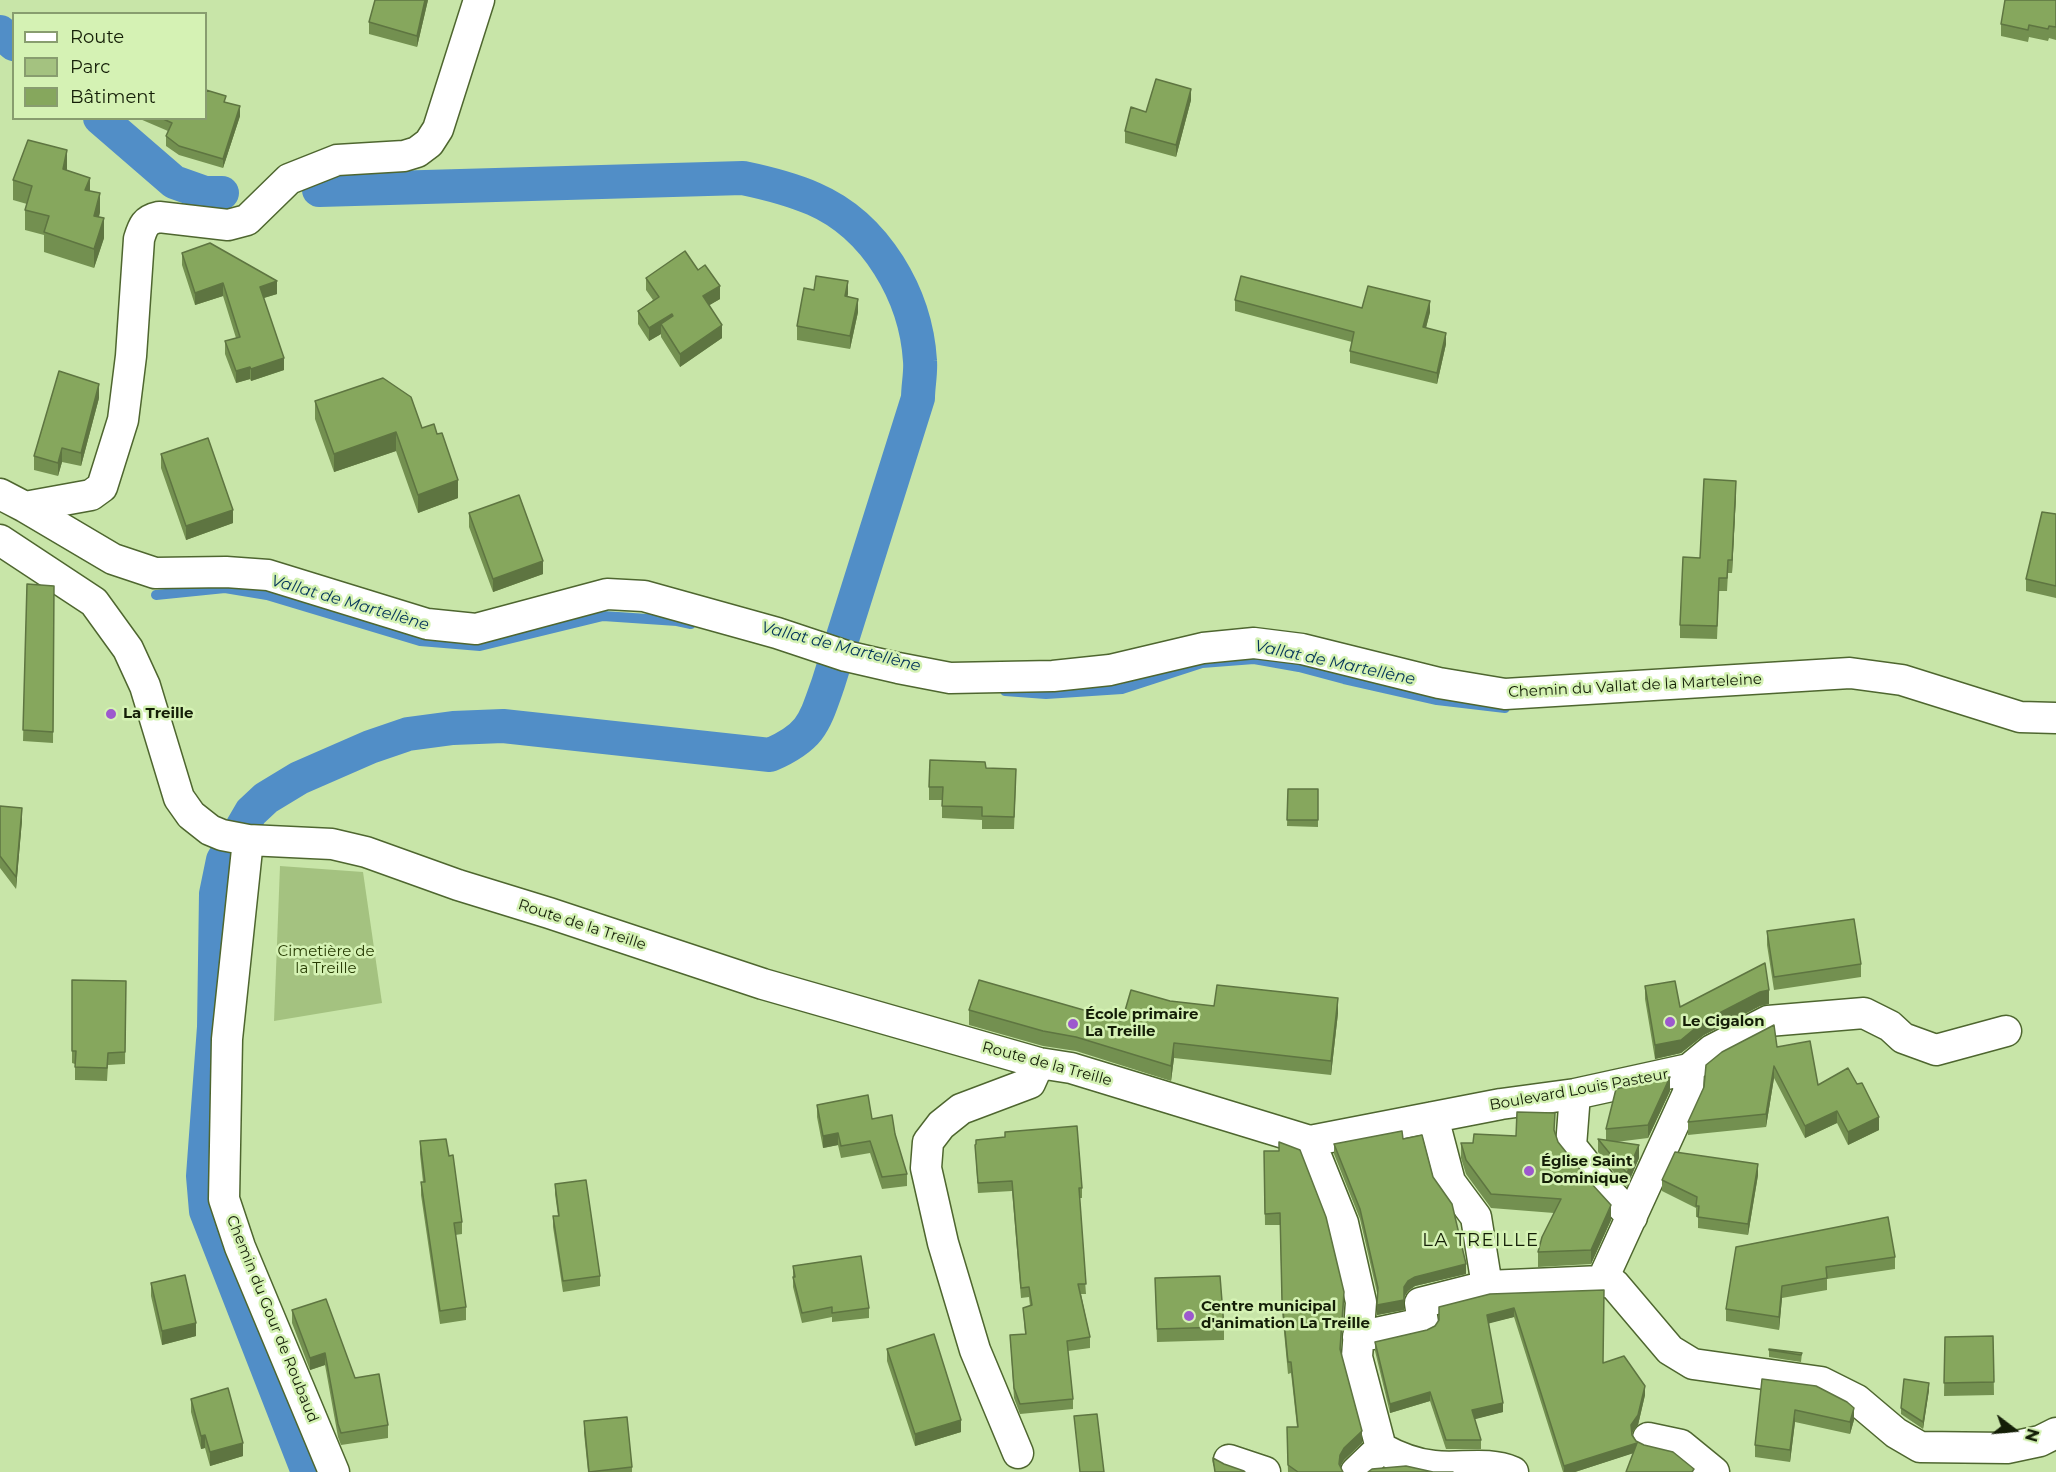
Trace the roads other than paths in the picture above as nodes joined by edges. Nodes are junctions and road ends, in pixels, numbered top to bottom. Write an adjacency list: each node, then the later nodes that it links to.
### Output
1 (479, 0): 2 (street)
2 (12, 501): 4 (street, Chemin du Vallat de la Marteleine)
3 (0, 540): 5 (street, Route de la Treille)
4 (2056, 718)
5 (241, 838): 7 (street, Route de la Treille); 21 (street, Chemin du Gour de Roubaud)
6 (2006, 1031): 8 (street, Boulevard Louis Pasteur)
7 (1039, 1063): 11 (street, Route de la Treille); 19 (street)
8 (1689, 1069): 9 (street, Boulevard Louis Pasteur); 12 (street)
9 (1575, 1094): 10 (street, Boulevard Louis Pasteur); 12 (street)
10 (1433, 1117): 11 (street, Boulevard Louis Pasteur); 14 (street)
11 (1310, 1142): 15 (street)
12 (1632, 1217): 13 (street)
13 (1602, 1281): 14 (street); 16 (street)
14 (1487, 1286): 15 (street)
15 (1358, 1337): 18 (street)
16 (2056, 1433)
17 (1648, 1438): 25 (street)
18 (1381, 1448): 23 (street); 24 (street)
19 (1018, 1453)
20 (1229, 1460): 22 (street)
21 (334, 1472)
22 (1265, 1472)
23 (1356, 1472)
24 (1513, 1472)
25 (1714, 1472)

